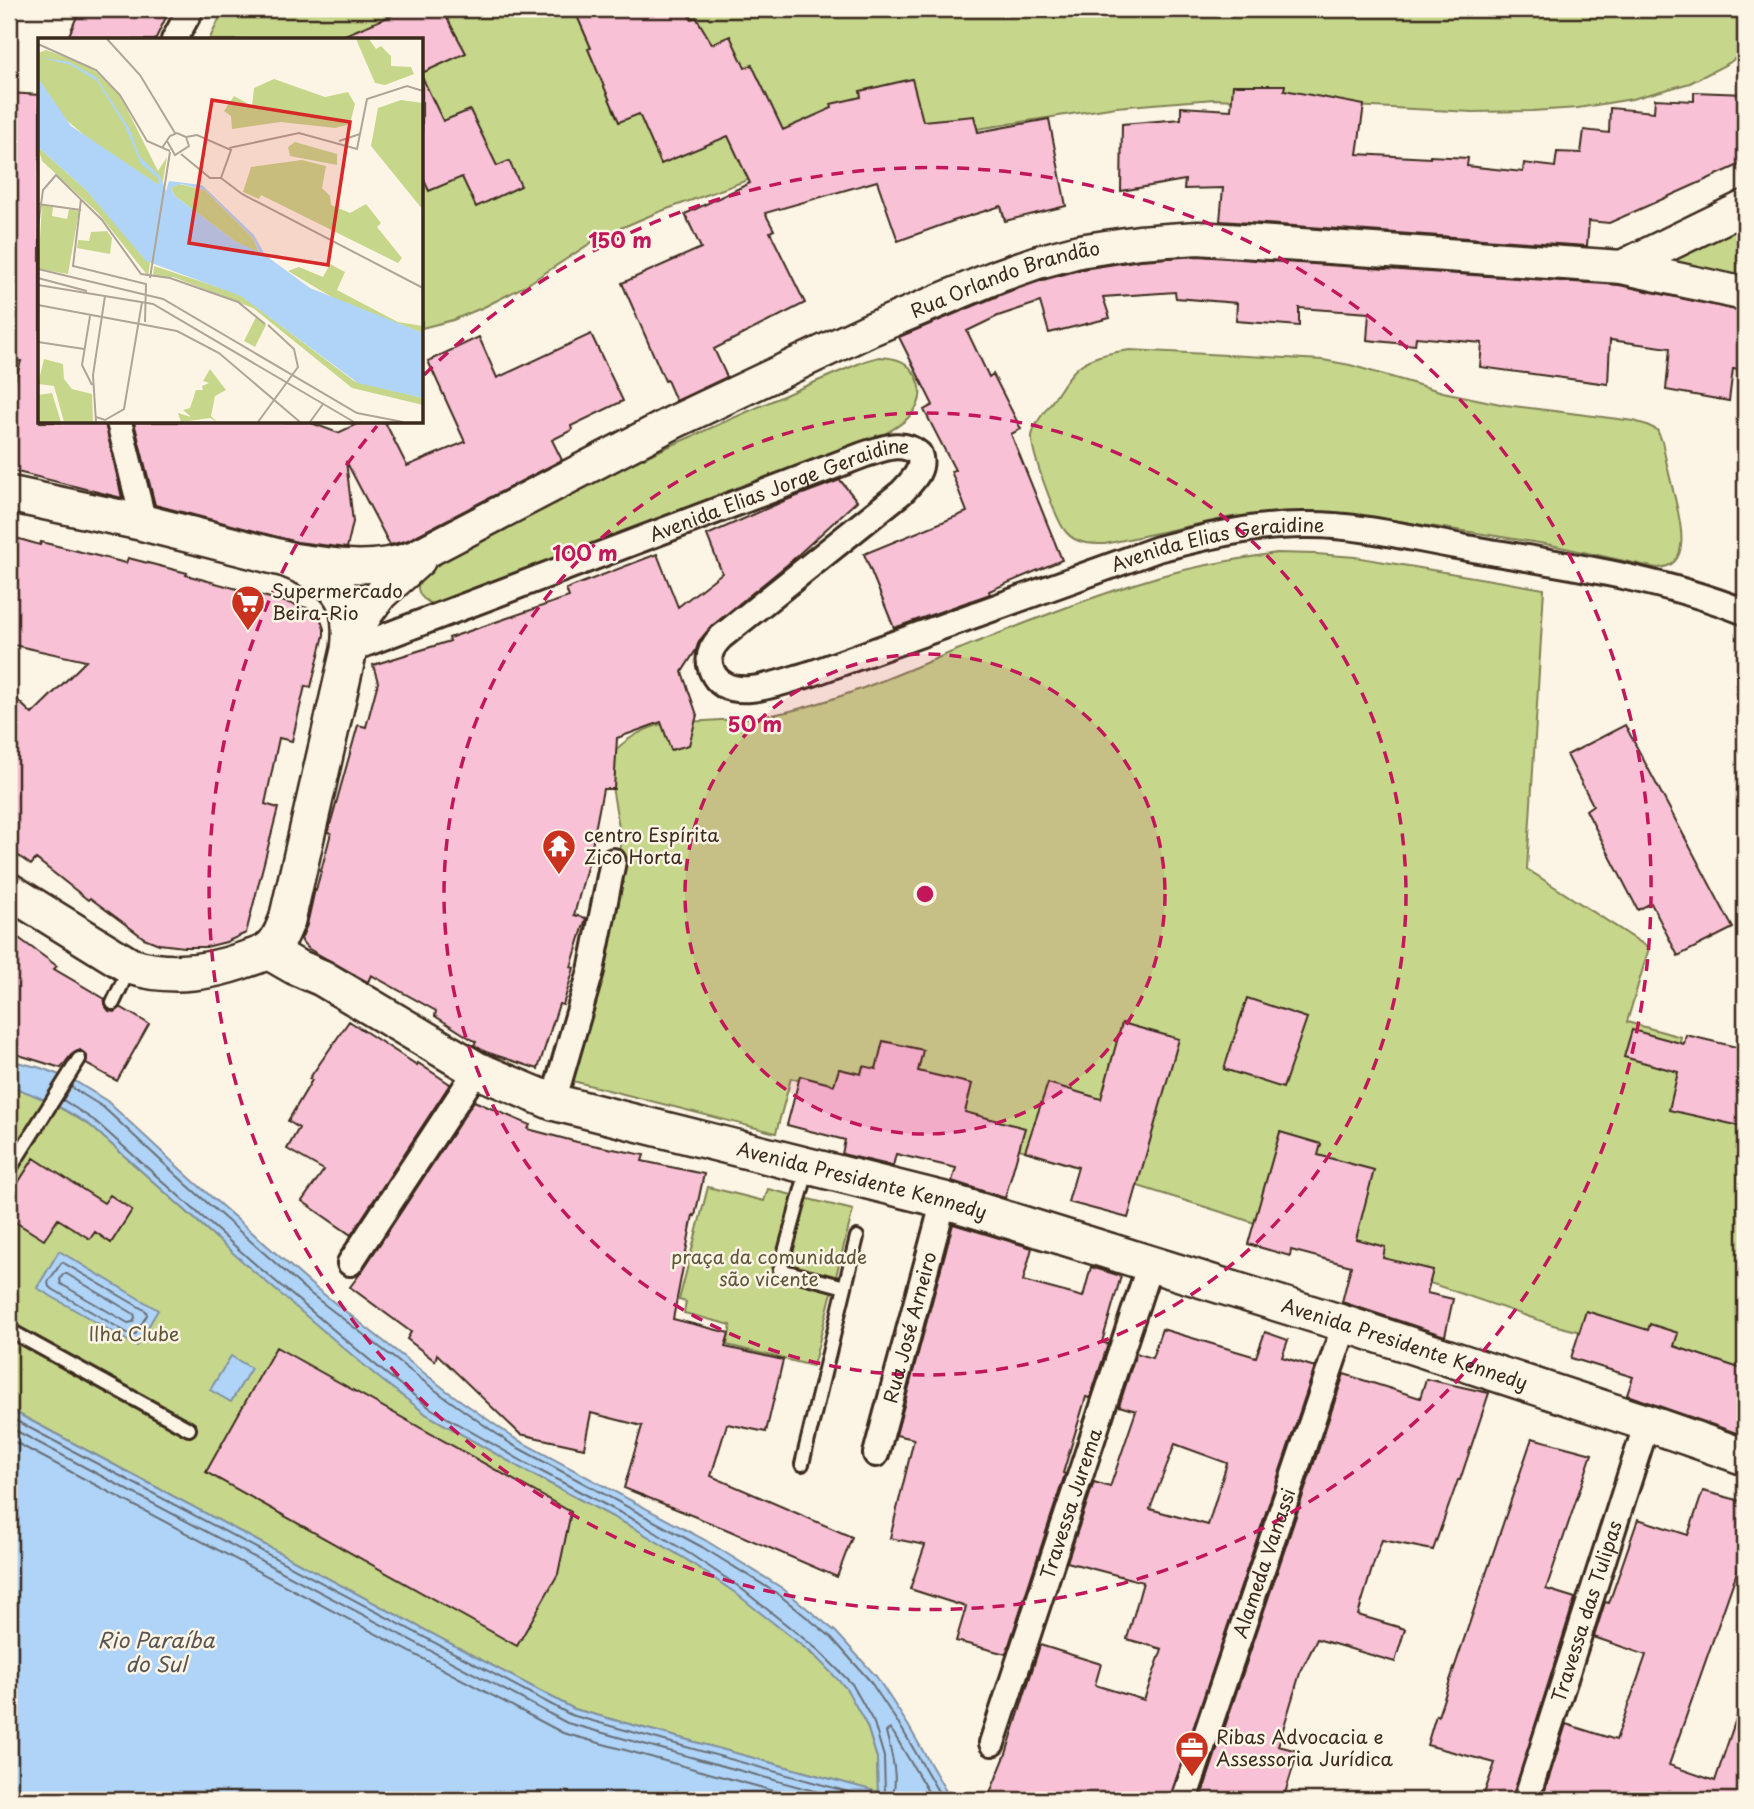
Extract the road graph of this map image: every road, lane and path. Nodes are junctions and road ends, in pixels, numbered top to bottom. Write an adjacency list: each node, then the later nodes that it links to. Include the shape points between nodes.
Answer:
1 (191, 9): 2 (street)
2 (175, 38)
3 (1745, 207): 4 (street, Rua Orlando Brandão)
4 (1622, 267): 5 (street, Rua Orlando Brandão); 9 (street, Rua Orlando Brandão, via 1198,239 1080,251 998,276 869,331 674,422)
5 (1745, 294)
6 (119, 424): 8 (street)
7 (9, 494): 8 (main road)
8 (144, 523): 10 (main road)
9 (442, 542): 10 (street, via 385,566); 12 (street, via 382,594)
10 (286, 559): 12 (main road, via 321,576 340,592 348,607)
11 (1745, 612): 13 (street, Avenida Elias Geraidine, via 1664,585 1505,554 1352,527 1269,526 1158,550 765,687 729,688)
12 (349, 645): 13 (street, Avenida Elias Jorge Geraidine, via 883,448 909,448 919,454 920,470 902,492 721,636 709,654); 16 (main road, via 287,920 279,940)
13 (711, 669)
14 (613, 861): 21 (street, via 591,971)
15 (9, 891): 17 (main road)
16 (268, 951): 17 (main road, via 219,968 182,973); 20 (main road, Avenida Presidente Kennedy)
17 (130, 966): 18 (lane)
18 (113, 1003)
19 (79, 1059): 23 (lane)
20 (477, 1070): 21 (main road, Avenida Presidente Kennedy); 26 (street)
21 (552, 1101): 22 (main road, Avenida Presidente Kennedy)
22 (808, 1166): 24 (main road, Avenida Presidente Kennedy); 28 (lane, via 780,1270)
23 (9, 1170)
24 (944, 1200): 27 (main road, Avenida Presidente Kennedy); 33 (street, Rua José Arneiro)
25 (857, 1237): 28 (lane)
26 (350, 1263)
27 (1150, 1264): 29 (main road, Avenida Presidente Kennedy); 36 (street, Travessa Jurema)
28 (845, 1287): 35 (lane)
29 (1345, 1324): 31 (main road, Avenida Presidente Kennedy); 37 (street, Alameda Vanassi)
30 (9, 1330): 32 (lane)
31 (1647, 1423): 34 (main road, Avenida Presidente Kennedy); 38 (street, Travessa das Tulipas)
32 (189, 1429)
33 (876, 1454)
34 (1745, 1457)
35 (802, 1464)
36 (992, 1743)
37 (1184, 1800)
38 (1526, 1800)

